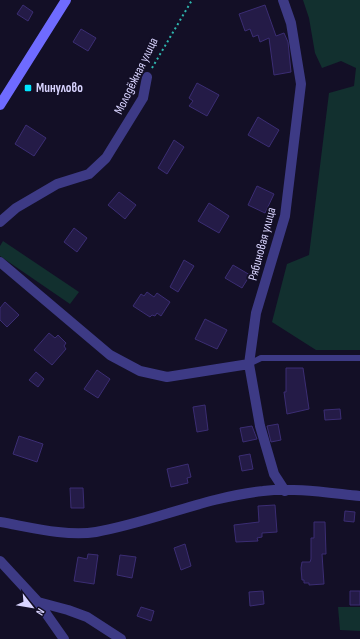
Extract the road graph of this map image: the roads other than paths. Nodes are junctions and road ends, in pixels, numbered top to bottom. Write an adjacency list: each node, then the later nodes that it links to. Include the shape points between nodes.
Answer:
1 (66, 0): 4 (main road)
2 (283, 0): 8 (street, Рябиновая улица, via 291,23 301,84 284,216 256,313)
3 (147, 77): 5 (street, Молодёжная улица, via 143,98 106,158 89,174 57,184 16,208)
4 (0, 105)
5 (0, 222)
6 (0, 262): 8 (street, via 110,354 140,371 167,377)
7 (360, 358): 8 (lane, via 261,358)
8 (248, 364): 9 (street, Рябиновая улица, via 260,426 274,474)
9 (284, 491): 10 (street, via 318,491); 11 (street, via 264,491 224,498 95,532 48,531)
10 (360, 496)
11 (0, 522)
12 (0, 562): 13 (street)
13 (38, 602): 14 (street); 15 (street, via 87,617)
14 (64, 639)
15 (121, 639)

